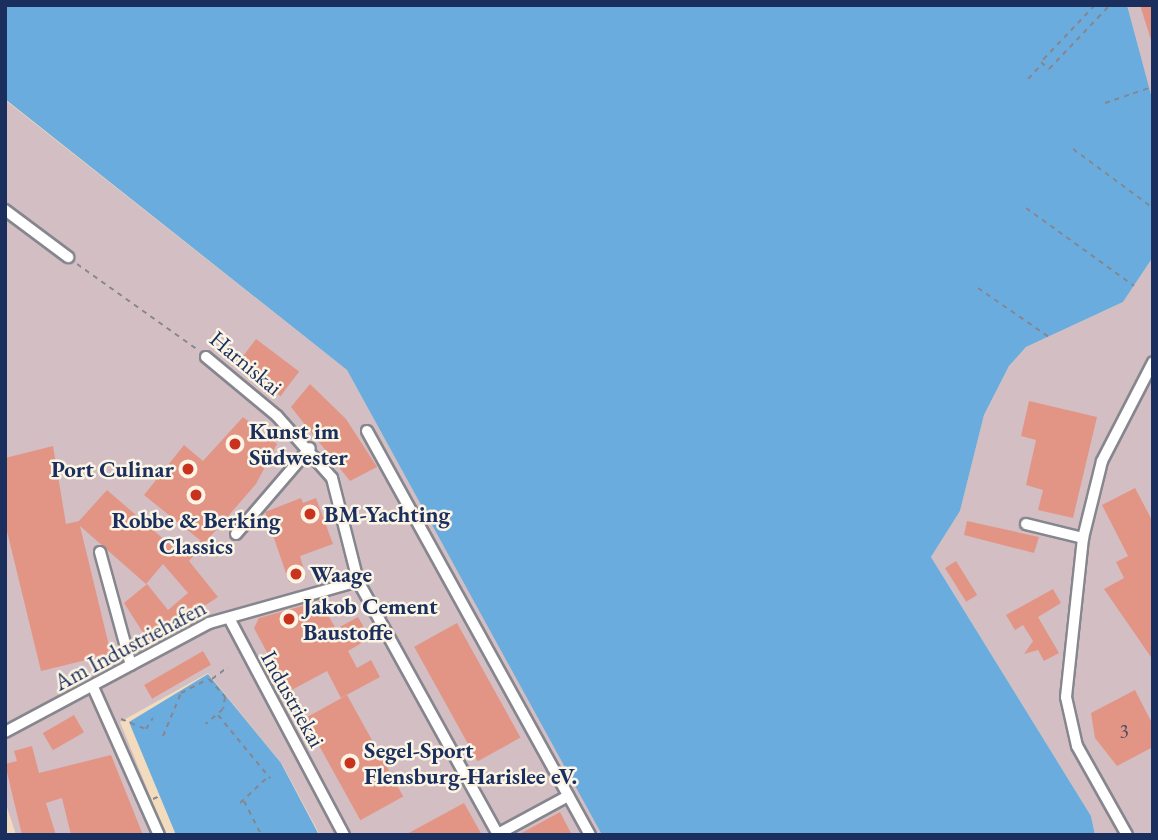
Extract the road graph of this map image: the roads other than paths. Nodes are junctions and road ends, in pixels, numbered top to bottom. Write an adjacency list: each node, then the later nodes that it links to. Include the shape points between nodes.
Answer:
1 (5, 210): 2 (lane)
2 (68, 257)
3 (206, 357): 6 (lane, Harniskai)
4 (1153, 362): 9 (lane, via 1102,461)
5 (367, 431): 16 (lane)
6 (310, 448): 8 (lane); 11 (lane, Harniskai, via 332,478 348,523)
7 (1026, 524): 9 (lane)
8 (236, 534)
9 (1083, 538): 21 (lane, via 1066,697 1077,746)
10 (100, 552): 13 (lane)
11 (358, 581): 12 (lane, Am Industriehafen); 17 (lane, Harniskai)
12 (229, 618): 13 (lane, Am Industriehafen); 19 (lane, Industriekai)
13 (131, 666): 14 (lane, Am Industriehafen)
14 (93, 688): 15 (lane, Am Industriehafen); 18 (lane)
15 (5, 732)
16 (568, 796): 17 (lane, Harniskai); 20 (lane)
17 (498, 834)
18 (159, 835)
19 (344, 835)
20 (590, 835)
21 (1127, 835)

